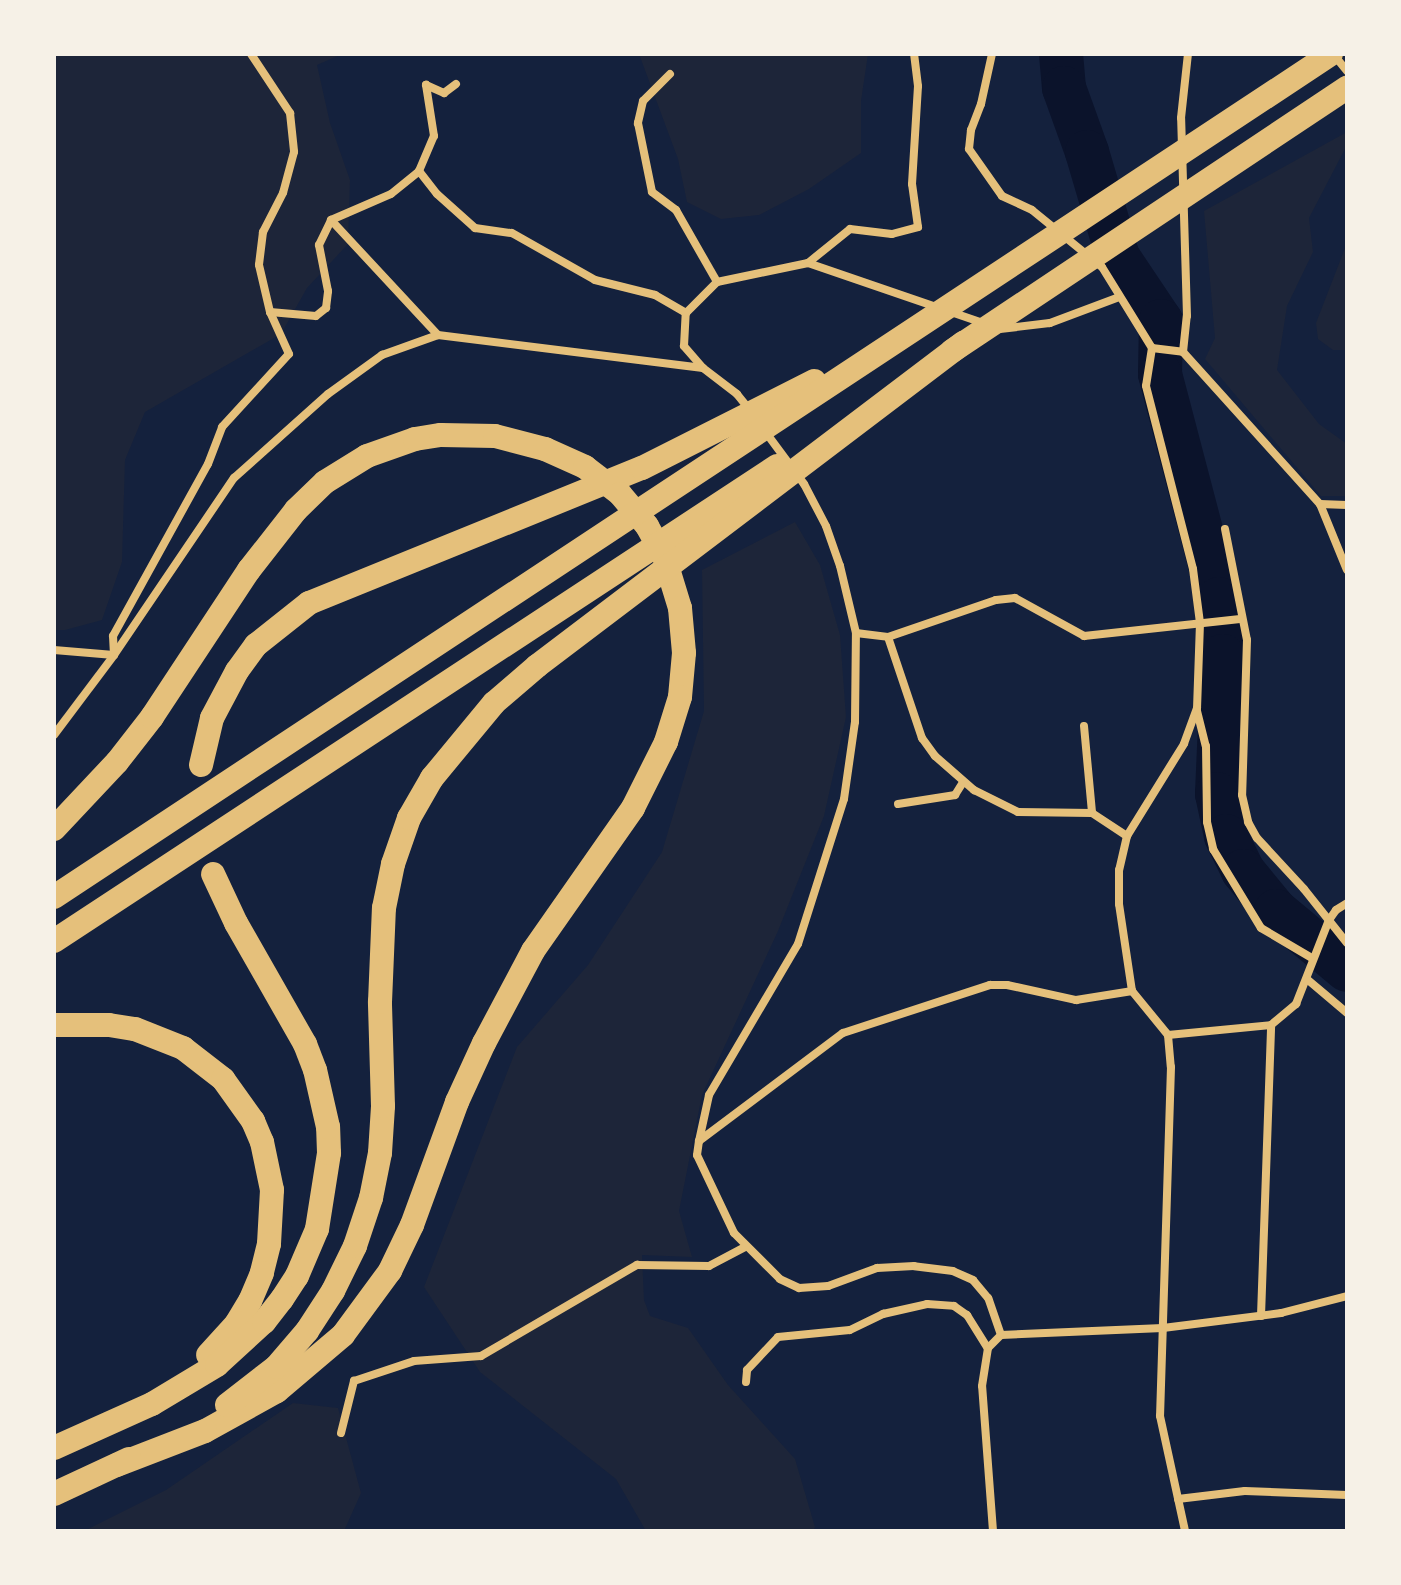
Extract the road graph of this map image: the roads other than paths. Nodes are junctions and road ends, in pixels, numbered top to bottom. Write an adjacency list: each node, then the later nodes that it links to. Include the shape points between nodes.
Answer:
1 (251, 54): 16 (street, via 290,113 294,152 283,193 263,232 259,265)
2 (914, 54): 13 (street, via 918,86 912,184 918,227 892,234 850,229)
3 (992, 54): 15 (street, via 969,149 1002,196 1032,210 1102,267)
4 (1188, 54): 21 (street, via 1181,118 1187,316)
5 (1332, 54): 6 (street); 10 (highway)
6 (1347, 71)
7 (670, 74): 14 (street, via 643,101 638,123 652,192 676,210)
8 (456, 84): 11 (street, via 444,93 426,85 434,136)
9 (1347, 88): 19 (highway)
10 (1214, 132): 36 (highway, via 1145,167 815,380 715,433 565,502 341,587 280,624 256,645 223,694); 43 (highway)
11 (419, 171): 12 (street, via 391,194); 17 (street, via 475,228 512,233 595,280 655,295)
12 (331, 220): 16 (street, via 319,245 326,308 316,316); 18 (street)
13 (808, 263): 14 (street); 15 (street, via 1001,329 1050,323)
14 (717, 282): 17 (street)
15 (1119, 297): 20 (street)
16 (270, 312): 32 (street, via 289,354 222,427 208,464 113,636)
17 (686, 313): 22 (street, via 684,346)
18 (438, 335): 22 (street); 32 (street, via 382,355 328,394 234,478)
19 (963, 343): 46 (highway); 66 (highway, via 494,703 432,778 409,818 384,908 380,1153 355,1246 333,1291 286,1355 240,1397)
20 (1152, 348): 21 (street); 28 (street, via 1146,386 1193,569)
21 (1183, 352): 23 (street)
22 (703, 368): 29 (street, via 737,394 804,484 840,566)
23 (1320, 504): 24 (street); 26 (street)
24 (1347, 505)
25 (1225, 529): 27 (street)
26 (1347, 570)
27 (1240, 619): 28 (street); 45 (street, via 1247,640 1242,795 1248,822)
28 (1200, 623): 30 (street, via 1084,636 1015,598); 33 (street)
29 (856, 633): 30 (street); 55 (street, via 855,722 844,799 827,860 798,944 709,1095)
30 (888, 637): 37 (street, via 922,738)
31 (54, 650): 32 (street)
32 (114, 655): 35 (street)
33 (1197, 708): 41 (street, via 1184,744); 48 (street, via 1206,746 1207,822 1213,849 1261,928)
34 (1084, 726): 39 (street)
35 (54, 735)
36 (201, 765)
37 (963, 782): 38 (street, via 955,795); 39 (street, via 1018,812)
38 (898, 804)
39 (1092, 813): 41 (street)
40 (54, 829): 66 (highway, via 152,717 249,570 296,510 325,482 367,456 441,435 495,436 545,449 585,467 620,494 665,559 680,608 684,653 680,697 666,742 633,808 533,951 484,1043 390,1271 343,1335 277,1391 205,1431)
41 (1127, 836): 50 (street, via 1119,904)
42 (213, 874): 63 (highway, via 315,1070 328,1127 323,1205 297,1276 264,1322 186,1387)
43 (54, 897)
44 (1347, 903): 45 (street)
45 (1329, 920): 47 (street); 48 (street)
46 (54, 941)
47 (1347, 943)
48 (1312, 958): 49 (street)
49 (1308, 980): 51 (street); 53 (street, via 1296,1004)
50 (1132, 991): 54 (street); 55 (street, via 1076,1000 990,985 843,1033)
51 (1347, 1013)
52 (54, 1025): 63 (highway, via 135,1029 204,1062 253,1121 272,1190 262,1273 237,1323 188,1373)
53 (1271, 1025): 54 (street); 58 (street)
54 (1168, 1035): 59 (street)
55 (699, 1141): 56 (street, via 697,1155)
56 (745, 1247): 60 (street, via 780,1279 799,1288 828,1286 877,1268 953,1271 973,1280 988,1298); 64 (street, via 709,1266 637,1265 481,1356 414,1361 354,1381)
57 (1347, 1296): 58 (street)
58 (1261, 1316): 59 (street)
59 (1163, 1328): 60 (street); 69 (street, via 1160,1416)
60 (1001, 1335): 61 (street)
61 (988, 1348): 62 (street, via 967,1315 954,1306 927,1304 883,1314 850,1330 778,1337 747,1370); 70 (street, via 982,1413)
62 (746, 1382)
63 (100, 1427): 65 (highway)
64 (341, 1433)
65 (54, 1448)
66 (117, 1465): 67 (highway)
67 (54, 1494)
68 (1347, 1495): 69 (street, via 1245,1491)
69 (1178, 1499): 71 (street)
70 (993, 1531)
71 (1185, 1531)

